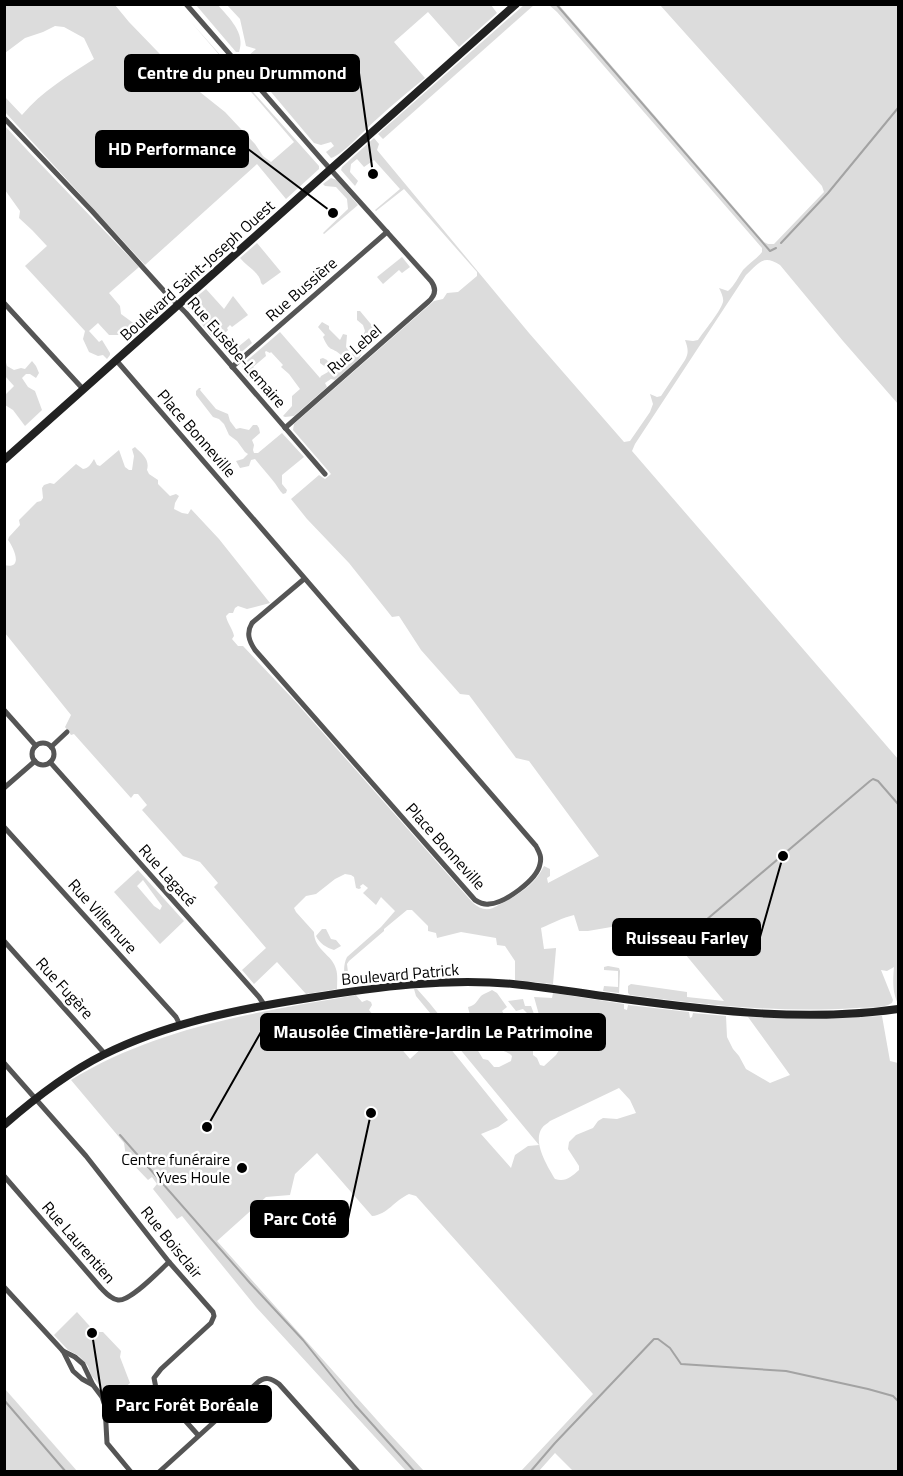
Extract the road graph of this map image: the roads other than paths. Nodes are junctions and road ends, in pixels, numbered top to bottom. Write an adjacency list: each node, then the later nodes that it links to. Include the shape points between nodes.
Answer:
1 (186, 4): 4 (street)
2 (516, 4): 4 (street, Boulevard Saint-Joseph Ouest)
3 (4, 118): 7 (street, Rue Eusèbe-Lemaire)
4 (331, 169): 5 (street); 7 (street, Boulevard Saint-Joseph Ouest)
5 (387, 232): 9 (street, Rue Bussière); 11 (street, Rue Lebel, via 431,281 434,295)
6 (4, 303): 10 (street)
7 (178, 305): 8 (street, Boulevard Saint-Joseph Ouest); 9 (street, Rue Eusèbe-Lemaire)
8 (119, 357): 10 (street, Boulevard Saint-Joseph Ouest); 14 (street, Place Bonneville)
9 (232, 367): 11 (street, Rue Eusèbe-Lemaire)
10 (83, 389): 12 (street, Boulevard Saint-Joseph Ouest)
11 (285, 428): 13 (street, Rue Eusèbe-Lemaire)
12 (4, 460)
13 (325, 474)
14 (304, 579): 14 (street, Place Bonneville, via 250,626 248,638 255,650 476,900 492,904 523,887 540,865 536,846)
15 (4, 710): 17 (street)
16 (67, 732): 18 (street)
17 (36, 746): 18 (street); 19 (street, via 32,754)
18 (51, 747): 20 (street)
19 (35, 761): 20 (street, via 44,765); 21 (street)
20 (50, 762): 24 (street, Rue Lagacé)
21 (4, 788)
22 (4, 827): 26 (street, Rue Villemure)
23 (4, 941): 27 (street, Rue Fugère)
24 (265, 1006): 25 (street, Boulevard Patrick, via 382,986 471,982 742,1012 832,1014); 26 (street, Boulevard Patrick)
25 (898, 1009)
26 (180, 1025): 27 (street, Boulevard Patrick)
27 (105, 1054): 29 (street, Boulevard Patrick)
28 (4, 1063): 29 (street, Rue Boisclair)
29 (36, 1098): 30 (street, Boulevard Patrick); 32 (street, Rue Boisclair, via 87,1156)
30 (4, 1125)
31 (4, 1176): 32 (street, Rue Laurentien, via 111,1297 127,1298)
32 (169, 1262): 36 (street, Rue Boisclair, via 214,1316 154,1378 156,1388)
33 (4, 1287): 34 (street)
34 (63, 1351): 35 (street, via 73,1371); 35 (street, via 83,1364)
35 (93, 1385): 37 (street, via 104,1402 107,1443)
36 (198, 1435): 38 (street); 39 (street, via 260,1380 268,1378 279,1384)
37 (131, 1472)
38 (159, 1472)
39 (358, 1472)

